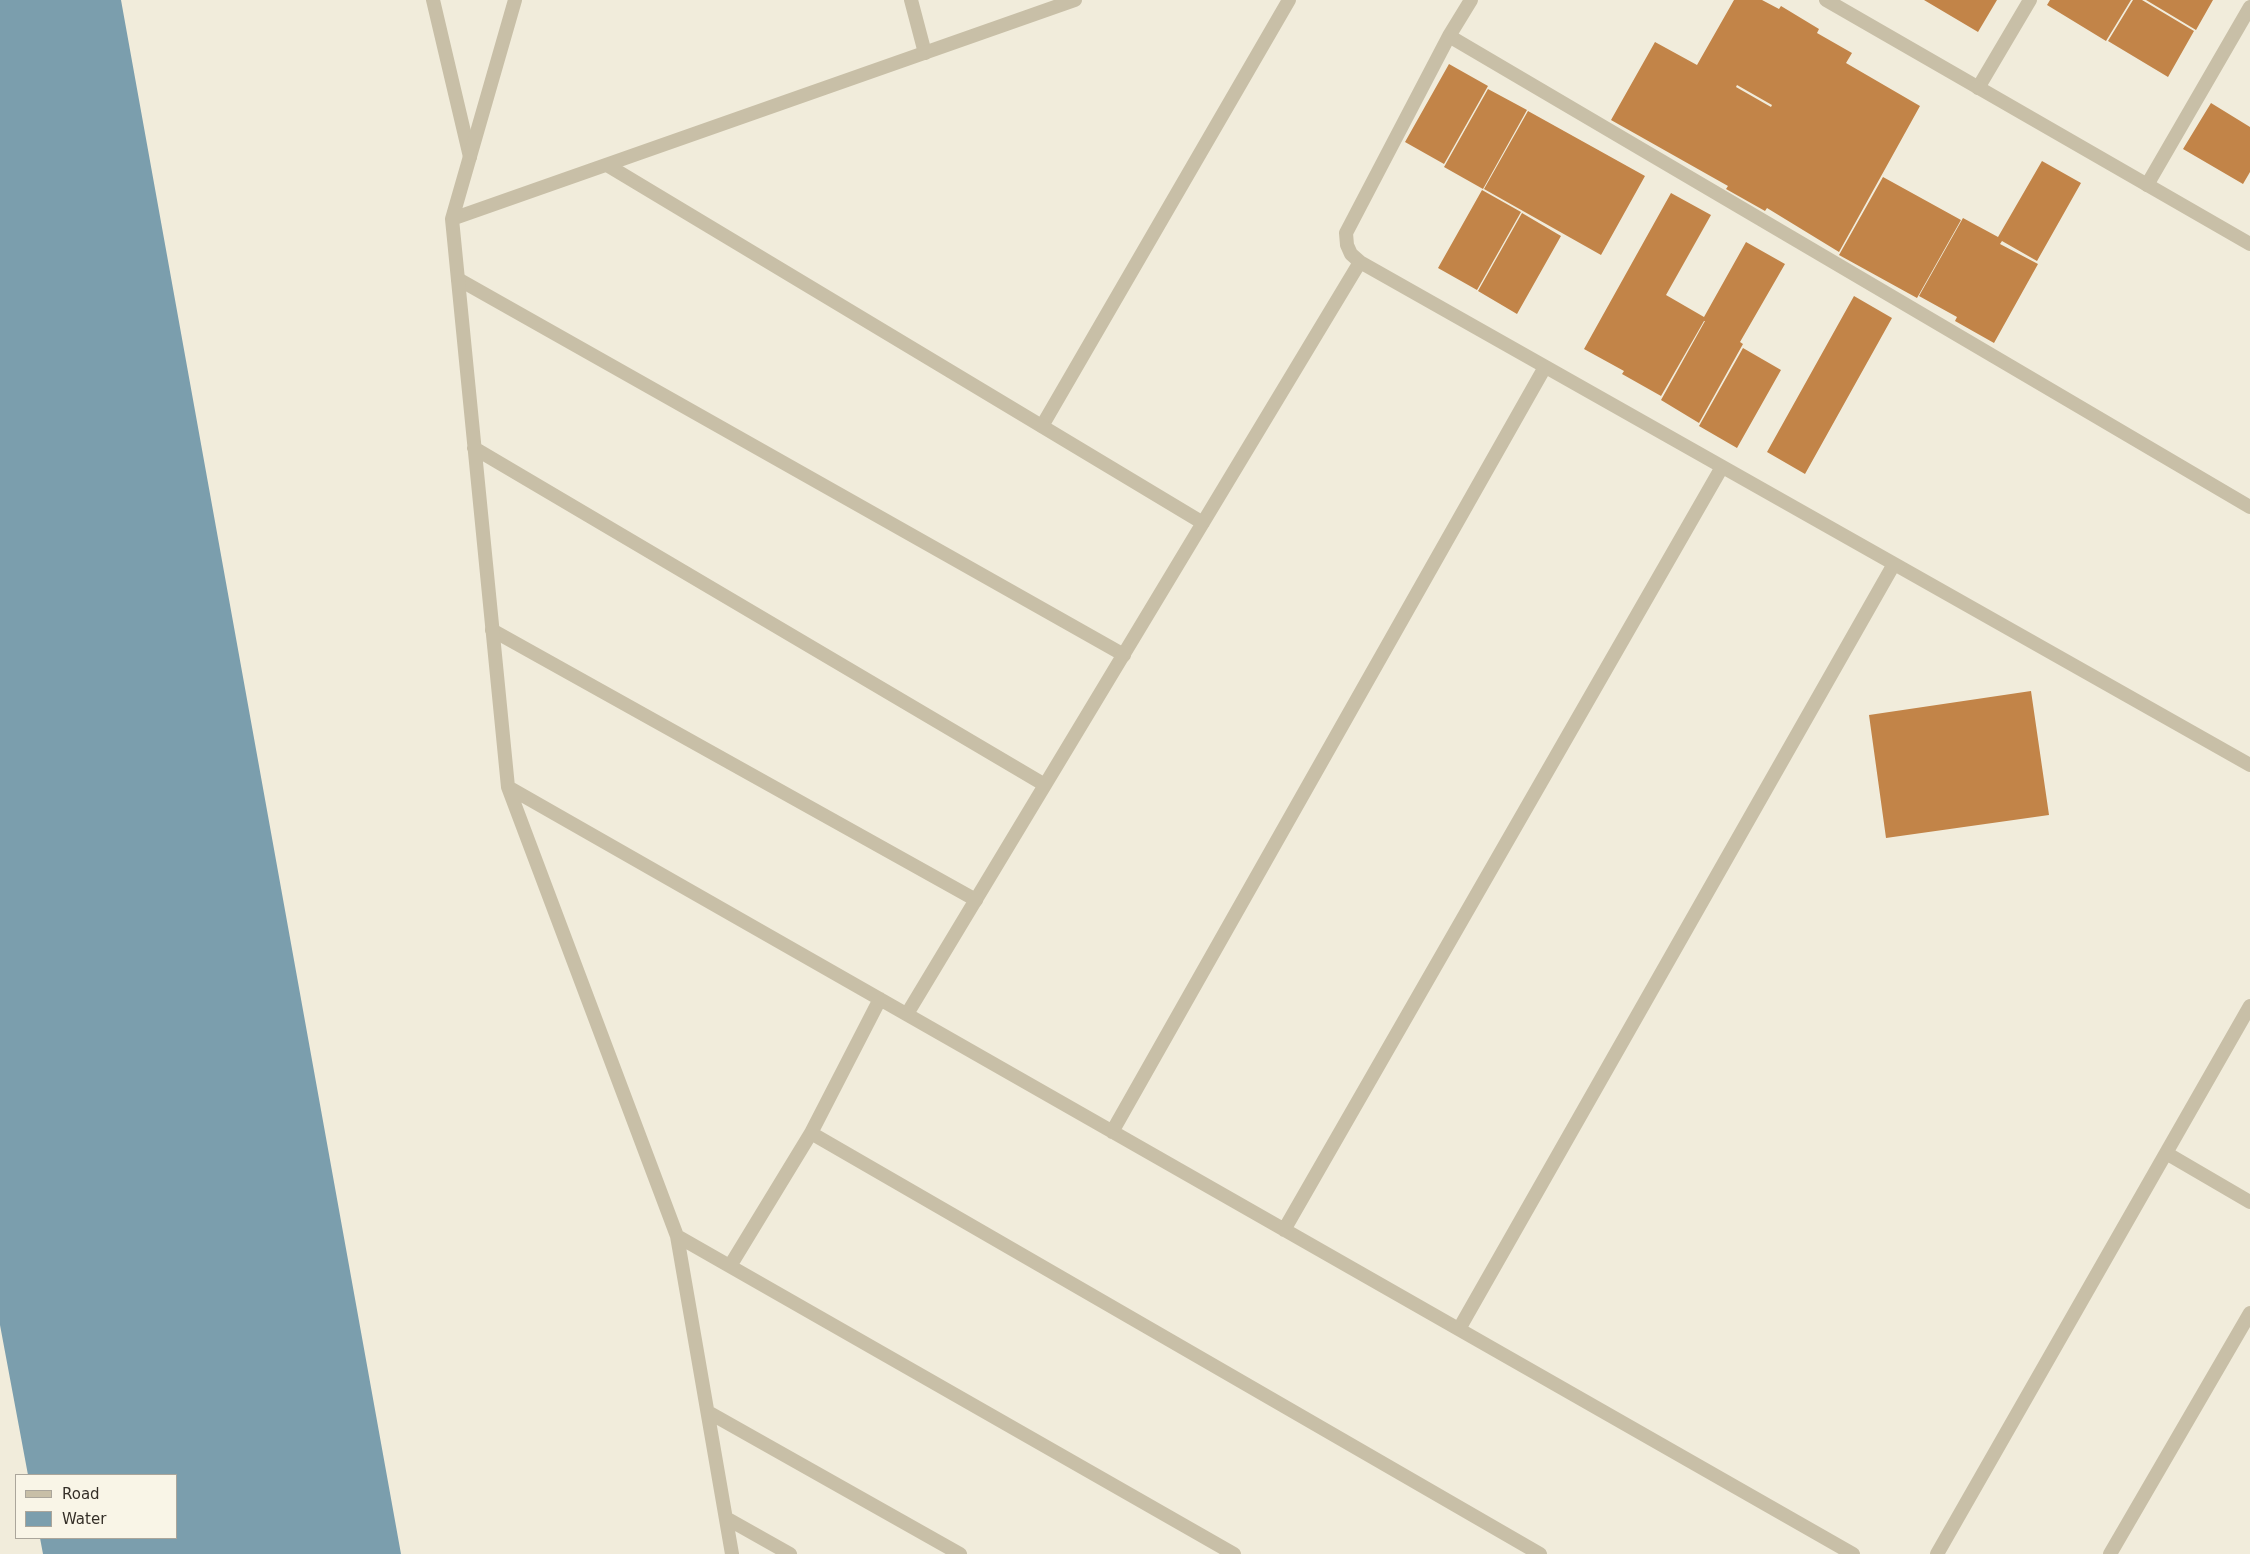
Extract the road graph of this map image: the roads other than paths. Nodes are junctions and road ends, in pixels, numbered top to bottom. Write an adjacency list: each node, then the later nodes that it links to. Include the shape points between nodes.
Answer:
1 (433, 0): 13 (street)
2 (515, 0): 13 (street)
3 (911, 0): 11 (street)
4 (1289, 0): 21 (street)
5 (1470, 0): 10 (street)
6 (1826, 0): 12 (street)
7 (2030, 0): 12 (street)
8 (1067, 1): 11 (street)
9 (2250, 7): 15 (street)
10 (1449, 36): 18 (street, via 1346,233 1351,254); 24 (street)
11 (925, 53): 14 (street)
12 (1978, 88): 15 (street)
13 (470, 157): 16 (street)
14 (607, 165): 16 (street); 21 (street)
15 (2147, 185): 17 (street)
16 (452, 219): 19 (street)
17 (2250, 244)
18 (1360, 262): 20 (street); 25 (street)
19 (458, 278): 22 (street); 28 (street)
20 (1545, 367): 23 (street); 36 (street)
21 (1042, 426): 25 (street)
22 (474, 448): 27 (street); 30 (street)
23 (1722, 467): 26 (street); 40 (street)
24 (2250, 507)
25 (1203, 523): 28 (street)
26 (1894, 564): 29 (street); 44 (street)
27 (492, 630): 31 (street); 32 (street)
28 (1124, 655): 30 (street)
29 (2250, 765)
30 (1045, 785): 32 (street)
31 (508, 787): 33 (street); 41 (street)
32 (976, 900): 35 (street)
33 (880, 999): 35 (street); 37 (street)
34 (2250, 1006): 38 (street)
35 (907, 1014): 36 (street)
36 (1112, 1132): 40 (street)
37 (811, 1133): 42 (street); 51 (street)
38 (2166, 1153): 39 (street); 53 (street)
39 (2250, 1202)
40 (1284, 1230): 44 (street)
41 (677, 1236): 42 (street); 45 (street)
42 (730, 1266): 50 (street)
43 (2250, 1313): 54 (street)
44 (1459, 1330): 52 (street)
45 (708, 1412): 46 (street); 49 (street)
46 (726, 1518): 47 (street); 48 (street)
47 (732, 1554)
48 (790, 1554)
49 (960, 1554)
50 (1234, 1554)
51 (1540, 1554)
52 (1852, 1554)
53 (1937, 1554)
54 (2110, 1554)

